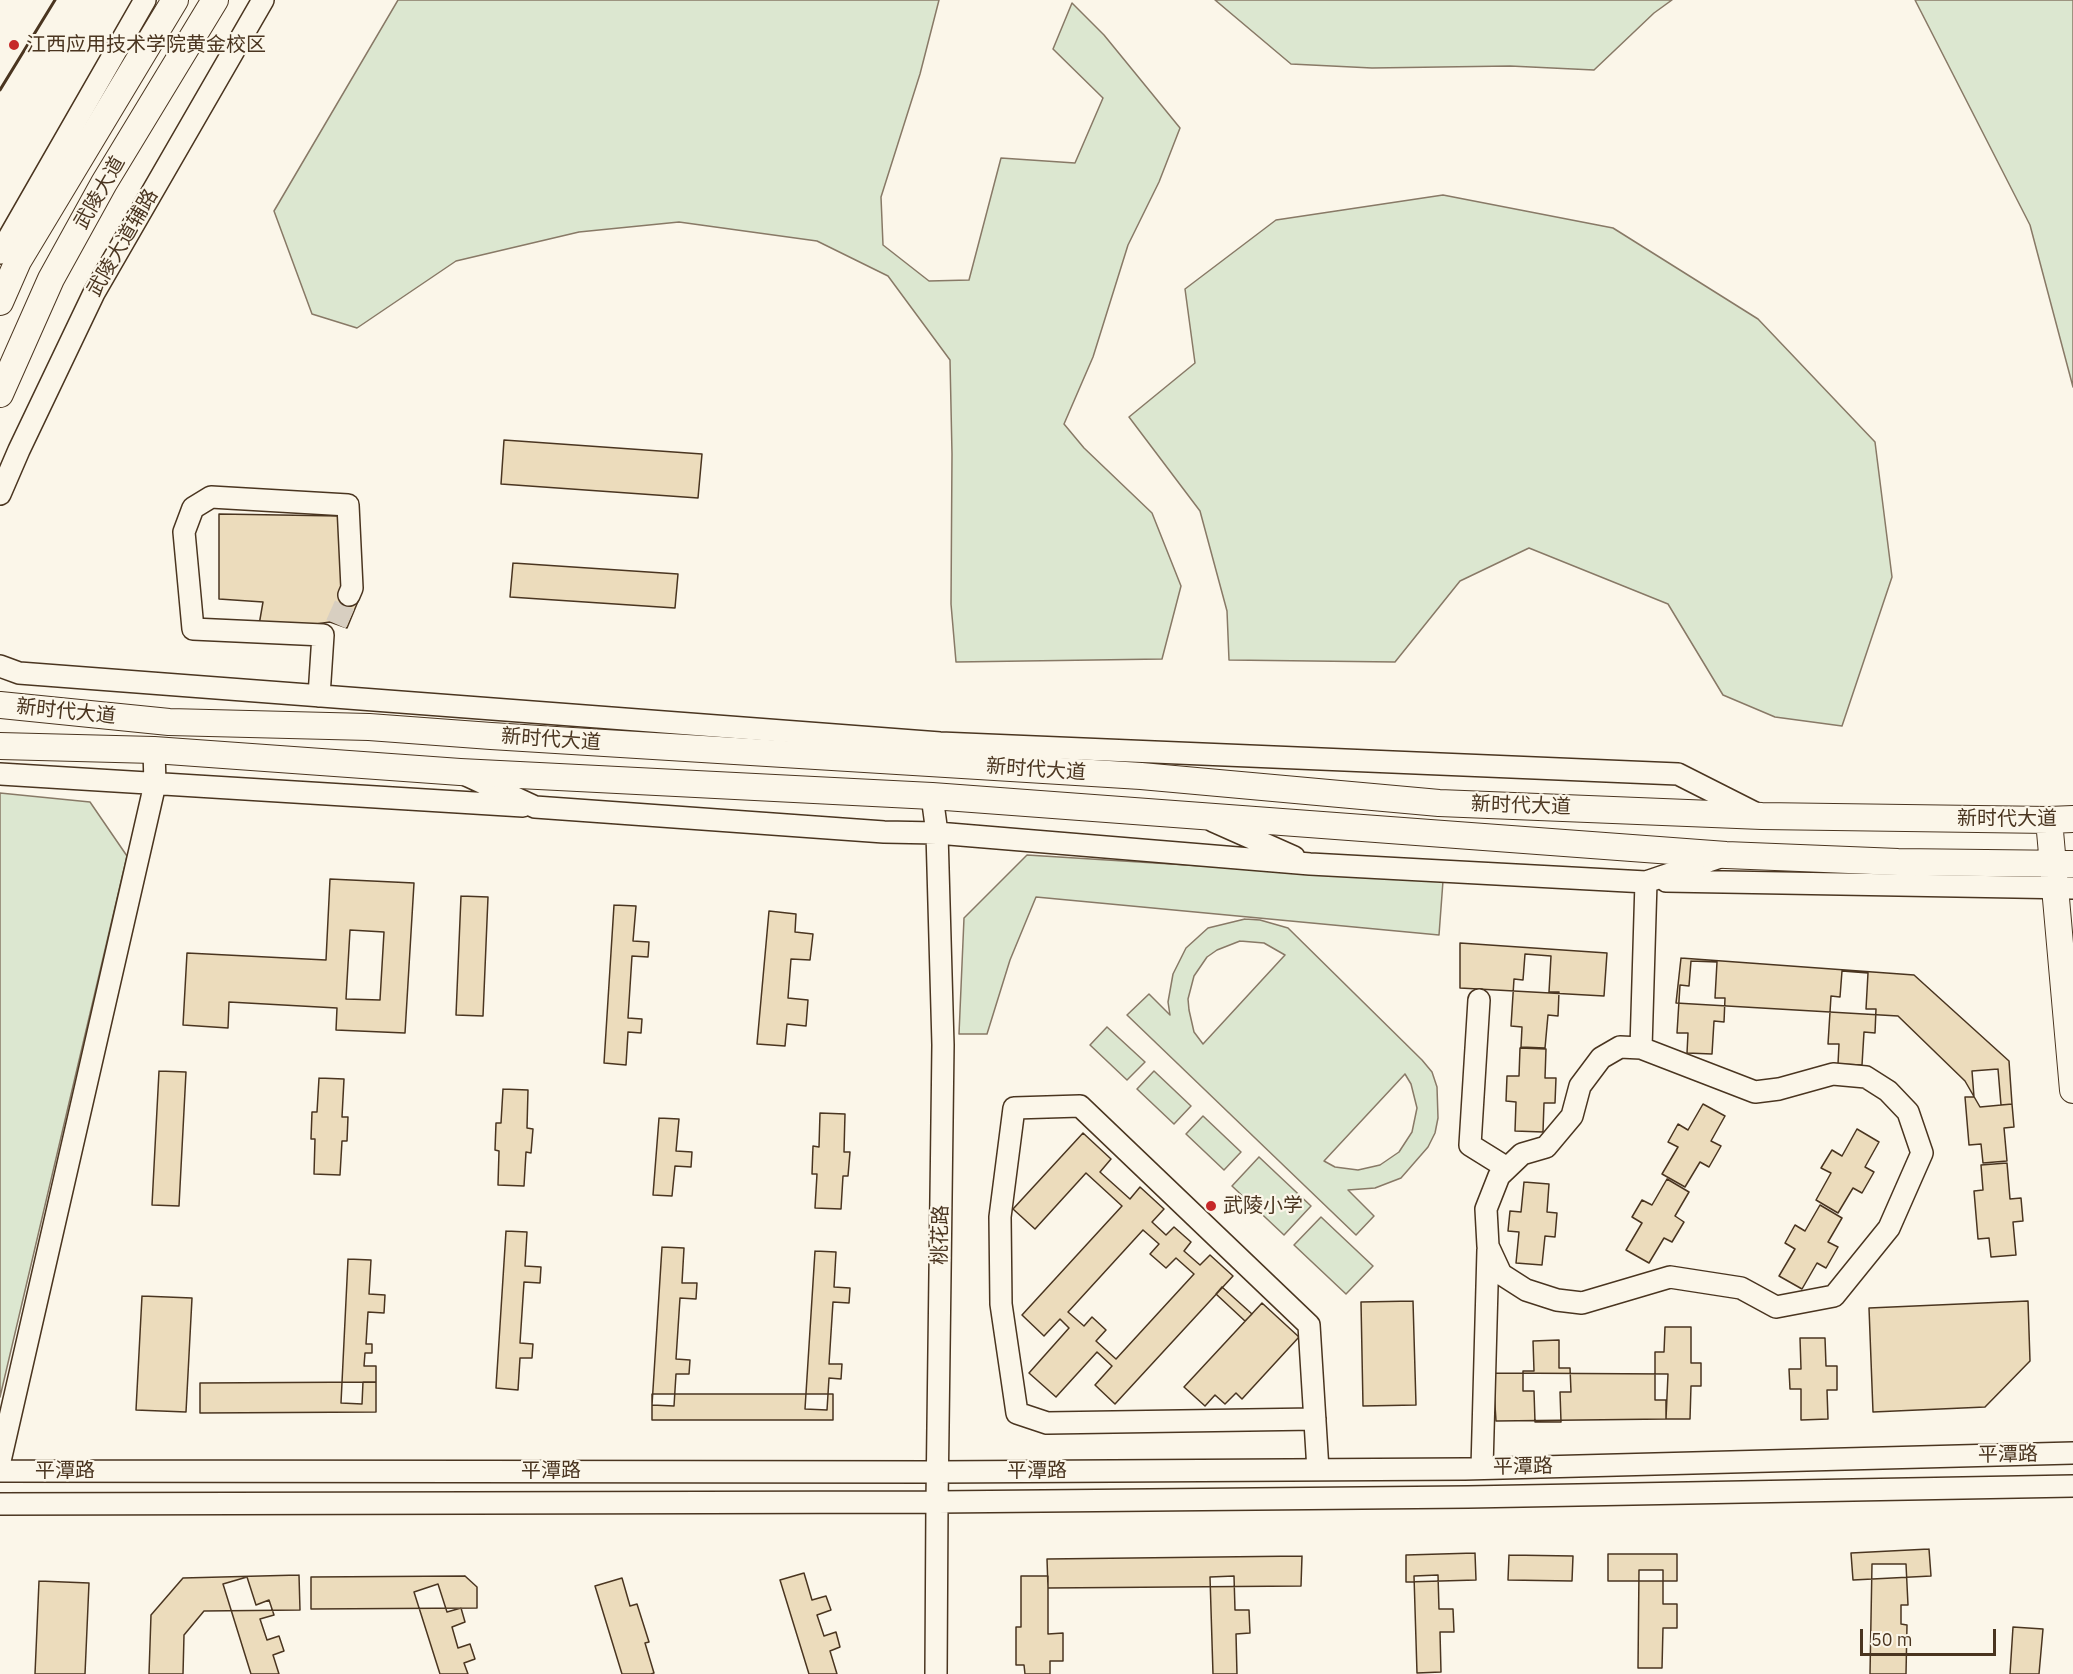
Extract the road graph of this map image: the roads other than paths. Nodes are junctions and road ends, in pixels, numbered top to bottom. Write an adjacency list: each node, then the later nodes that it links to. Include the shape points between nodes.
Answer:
1 (145, 0): 5 (street)
2 (175, 0): 6 (main road, 武陵大道, via 18,261)
3 (215, 0): 7 (main road, 武陵大道, via 51,279)
4 (263, 0): 8 (street, 武陵大道辅路, via 94,293)
5 (0, 253)
6 (0, 302)
7 (0, 394)
8 (0, 494)
9 (349, 595): 11 (street, via 352,588 348,505 211,497 192,508 184,532 193,629 329,629)
10 (0, 666): 11 (street, via 19,673)
11 (320, 696): 13 (street)
12 (0, 705): 14 (main road, 新时代大道, via 169,722)
13 (438, 705): 14 (street); 22 (street, via 940,743 1678,774)
14 (369, 727): 22 (main road, 新时代大道, via 1141,776 1439,803)
15 (0, 746): 16 (main road, 新时代大道)
16 (154, 750): 17 (main road, 新时代大道); 19 (street)
17 (460, 772): 20 (main road, 新时代大道); 21 (street)
18 (0, 774): 19 (street)
19 (155, 784): 21 (street); 38 (street)
20 (932, 796): 23 (main road, 新时代大道); 26 (street, 桃花路)
21 (535, 807): 26 (street)
22 (1762, 816): 24 (main road, 新时代大道)
23 (1204, 817): 27 (main road, 新时代大道); 28 (street)
24 (2065, 820): 25 (main road); 29 (main road)
25 (2073, 830)
26 (937, 833): 28 (street); 42 (street, 桃花路, via 943,1045)
27 (1726, 855): 29 (main road, 新时代大道, via 1898,862); 30 (street)
28 (1310, 864): 30 (street)
29 (2063, 876): 30 (street); 33 (main road)
30 (1648, 881): 32 (street)
31 (1479, 1000): 34 (street, via 1470,1145)
32 (1641, 1048): 34 (street, via 1620,1047 1601,1058 1580,1086 1572,1116 1546,1147 1522,1154); 35 (street, via 1755,1092 1833,1074 1866,1077 1888,1091 1908,1112 1922,1153 1889,1228 1834,1296 1776,1307 1741,1288 1670,1277 1582,1303 1557,1300 1526,1290 1501,1274)
33 (2073, 1090)
34 (1507, 1168): 35 (street, via 1499,1176 1486,1209)
35 (1488, 1246): 39 (street)
36 (1315, 1419): 36 (street, via 1309,1325 1080,1106 1014,1108 1000,1217 1001,1304 1017,1413 1047,1423); 41 (street)
37 (2073, 1453): 39 (street, 平潭路)
38 (0, 1461)
39 (1482, 1468): 41 (street, 平潭路)
40 (0, 1470): 42 (street, 平潭路)
41 (1318, 1470): 42 (street, 平潭路)
42 (937, 1472): 44 (street, 桃花路)
43 (2073, 1486): 44 (street, 平潭路)
44 (936, 1502): 45 (street, 平潭路); 46 (street, 桃花路)
45 (0, 1504)
46 (936, 1674)

